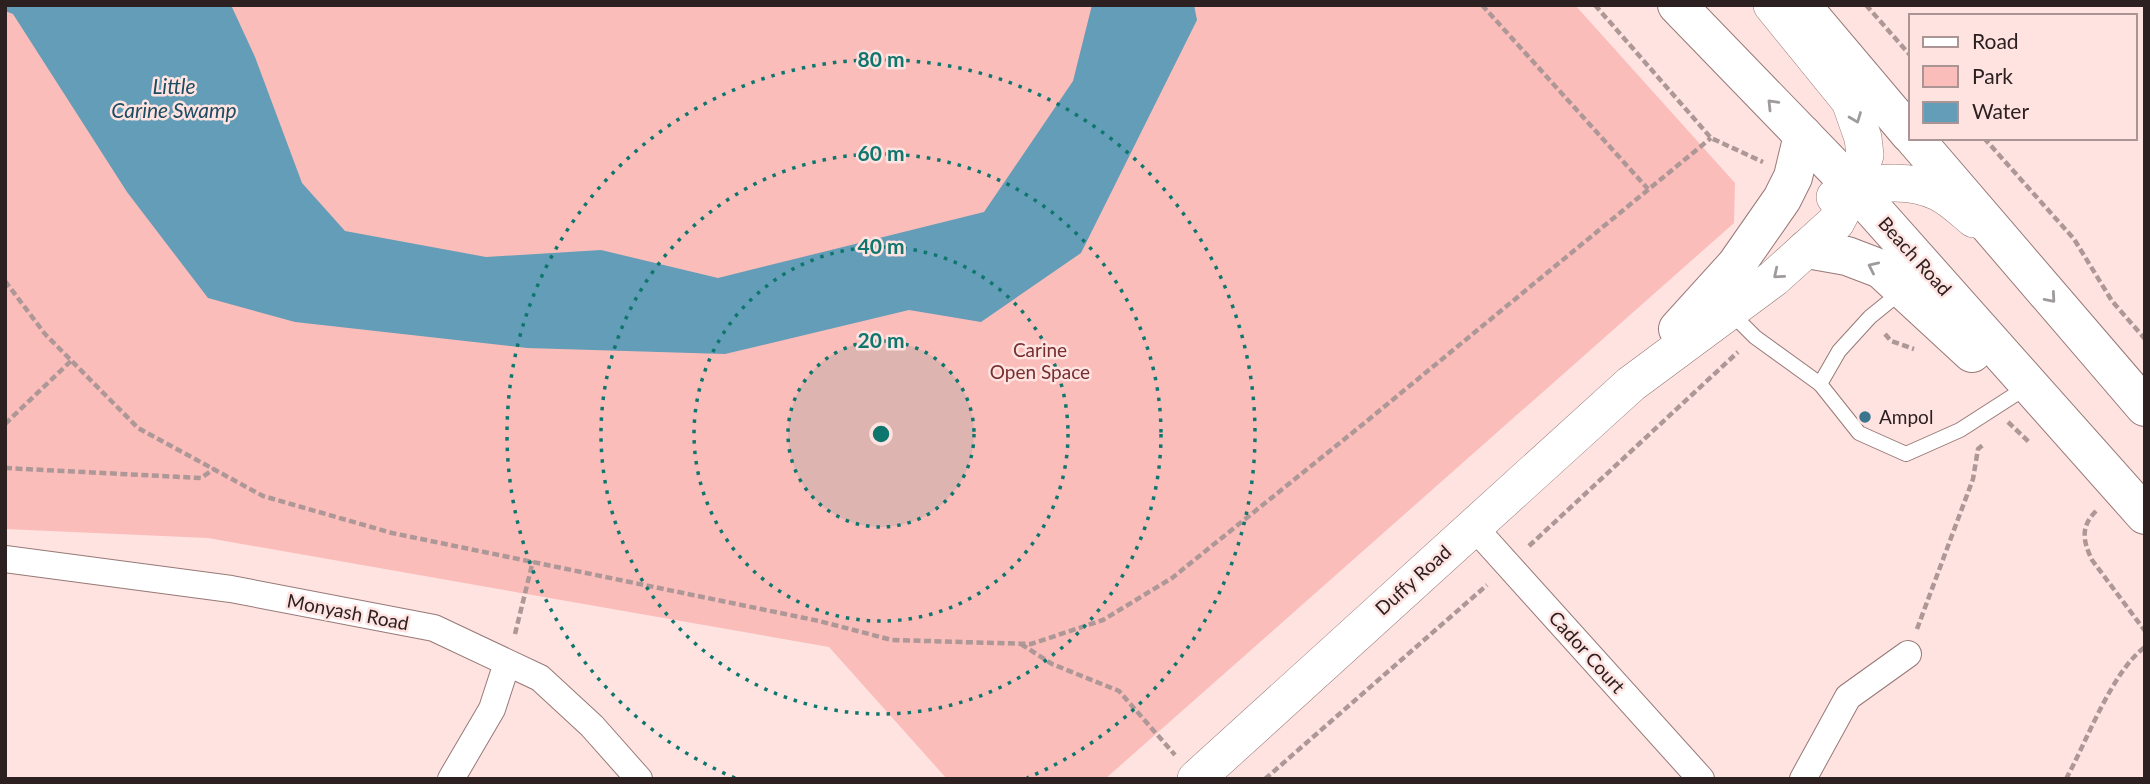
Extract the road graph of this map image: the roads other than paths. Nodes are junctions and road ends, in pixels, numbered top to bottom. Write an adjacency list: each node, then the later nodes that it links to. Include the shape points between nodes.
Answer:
1 (1677, 5): 5 (main road, Beach Road, one-way to 1)
2 (1772, 5): 7 (main road, Duffy Road, one-way to 7, via 1850,101 1866,155)
3 (1801, 5): 4 (main road)
4 (1909, 133)
5 (1803, 135): 7 (main road, Beach Road); 12 (main road, via 1793,177 1782,199 1736,265)
6 (1916, 140): 8 (main road)
7 (1854, 188): 8 (main road, Duffy Road, via 1901,183 1939,192); 9 (main road, Duffy Road, via 1836,222); 12 (main road, Duffy Road, via 1820,204); 17 (main road, Beach Road)
8 (2006, 246): 15 (main road, one-way to 15)
9 (1807, 248): 10 (main road, one-way to 9, via 1881,269); 11 (main road, Duffy Road, one-way to 11)
10 (1903, 290): 14 (lane, via 1839,351); 16 (main road)
11 (1729, 311): 13 (main road, Duffy Road); 14 (lane, via 1755,337)
12 (1678, 329): 13 (main road, Duffy Road)
13 (1632, 384): 18 (main road, Duffy Road)
14 (1820, 384): 16 (lane, via 1859,433 1906,454)
15 (2145, 407)
16 (2012, 408): 17 (main road)
17 (2122, 505)
18 (1473, 526): 24 (main road, Duffy Road); 25 (street, Cador Court)
19 (5, 559): 21 (street, Monyash Road, via 231,589 434,628)
20 (1908, 654): 26 (street, via 1848,697)
21 (508, 663): 22 (street, via 492,709); 23 (street, Monyash Road, via 540,678 592,726)
22 (451, 779)
23 (639, 779)
24 (1196, 779)
25 (1701, 779)
26 (1803, 779)

